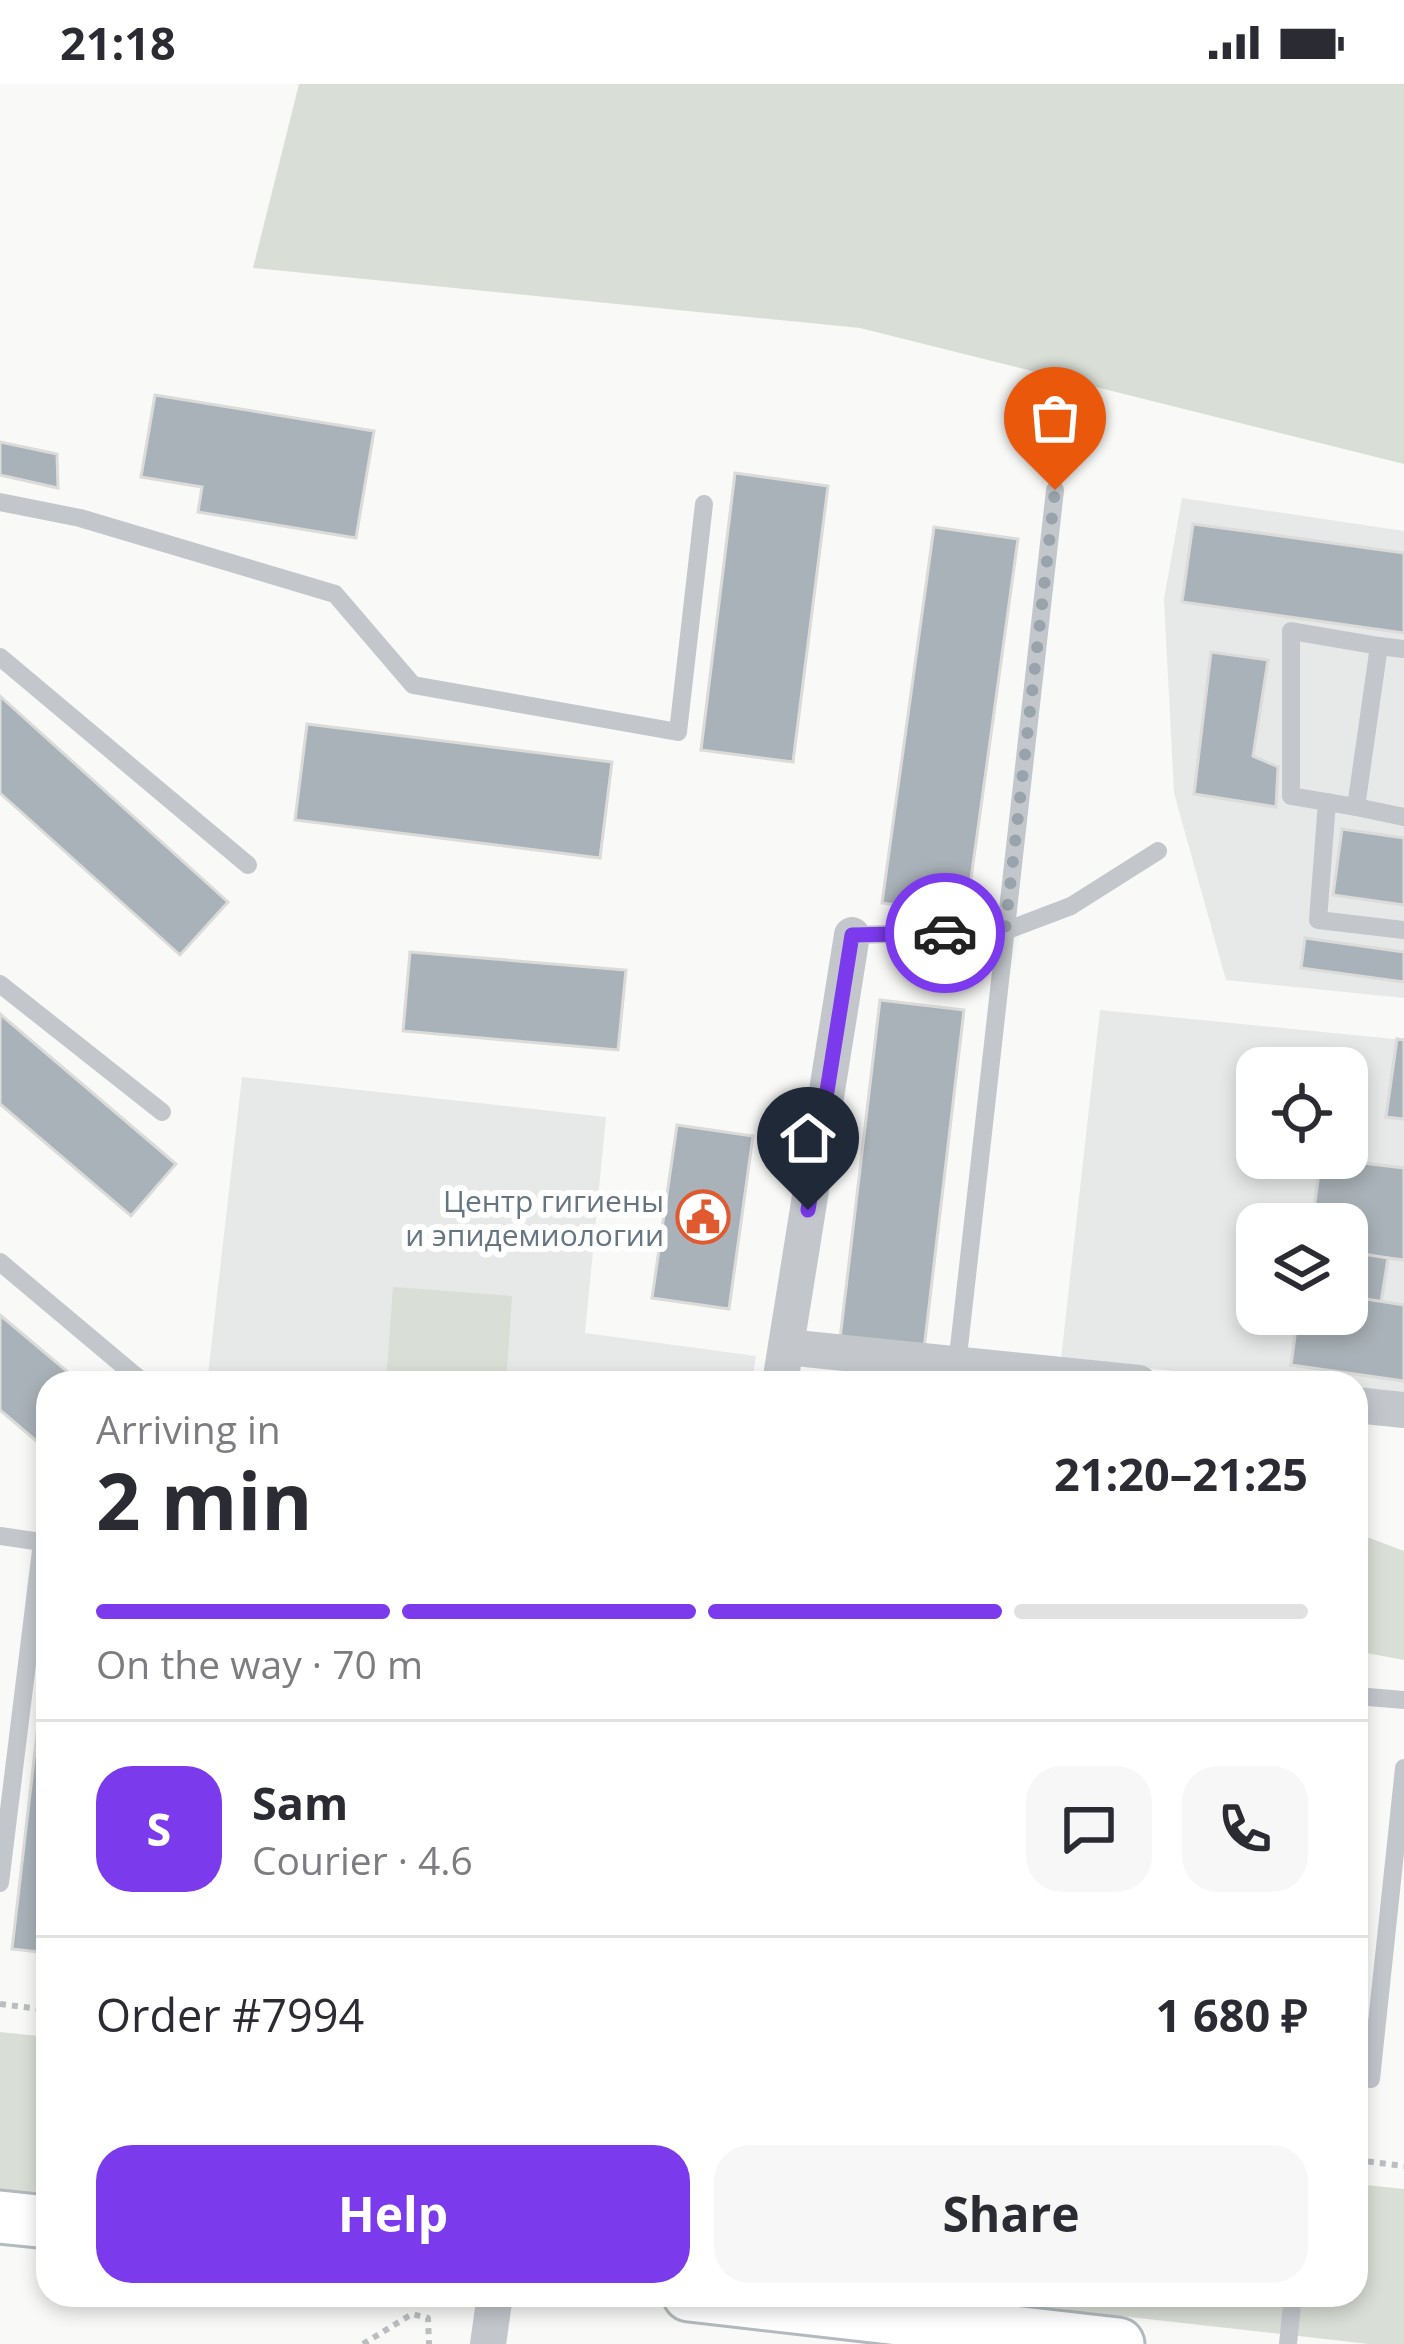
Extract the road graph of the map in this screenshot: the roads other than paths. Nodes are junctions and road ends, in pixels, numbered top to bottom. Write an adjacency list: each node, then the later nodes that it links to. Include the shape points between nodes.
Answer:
1 (1055, 490): 13 (lane)
2 (0, 502): 3 (lane, via 335,594 413,685 678,732)
3 (704, 504)
4 (1379, 646): 5 (lane); 7 (lane, via 1291,631 1291,796); 8 (lane)
5 (1404, 649)
6 (0, 657): 11 (lane)
7 (1327, 802): 8 (lane); 12 (lane, via 1318,920)
8 (1356, 807): 9 (lane)
9 (1404, 817)
10 (1158, 851): 13 (lane, via 1071,906)
11 (248, 865)
12 (1404, 930)
13 (1005, 931): 14 (lane); 19 (lane)
14 (852, 935): 18 (street)
15 (0, 984): 16 (lane)
16 (162, 1112)
17 (0, 1262): 20 (lane)
18 (783, 1365): 19 (street)
19 (957, 1365): 21 (street)
20 (130, 1371)
21 (1017, 1371)
22 (1368, 1406): 23 (street)
23 (1404, 1410)
24 (0, 1536): 25 (lane)
25 (36, 1541)
26 (36, 1610): 30 (lane)
27 (1368, 1697): 28 (lane)
28 (1404, 1700)
29 (1404, 1768): 31 (lane)
30 (0, 1883)
31 (1368, 2079)
32 (0, 2217): 33 (main road)
33 (36, 2221)
34 (493, 2307): 37 (street)
35 (887, 2307): 38 (main road)
36 (1292, 2307): 39 (lane)
37 (488, 2344)
38 (1118, 2344)
39 (1288, 2344)

